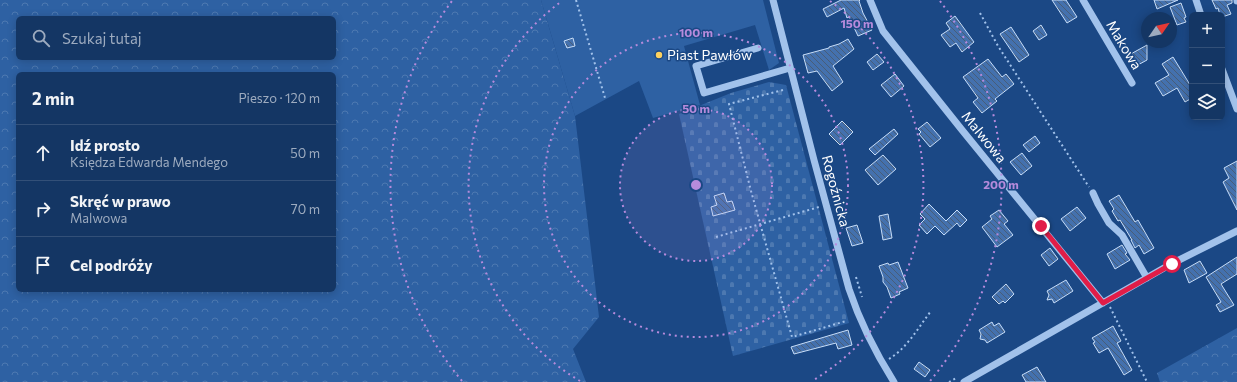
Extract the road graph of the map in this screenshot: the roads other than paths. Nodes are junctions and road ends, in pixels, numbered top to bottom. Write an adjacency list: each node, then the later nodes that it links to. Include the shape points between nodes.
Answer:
1 (773, 0): 7 (street, Rogoźnicka)
2 (870, 0): 14 (street, Malwowa, via 883,30 962,130)
3 (1083, 0): 9 (street, Makowa)
4 (1196, 0): 5 (street)
5 (1200, 12)
6 (758, 48): 7 (street, via 696,66 704,93)
7 (790, 68): 15 (street, Rogoźnicka, via 849,289 862,323)
8 (1225, 77): 10 (street)
9 (1132, 83)
10 (1237, 109)
11 (1093, 193): 13 (street, via 1109,223 1122,235)
12 (1237, 231): 13 (street)
13 (1147, 278): 14 (street)
14 (1105, 302): 16 (street)
15 (894, 382)
16 (964, 382)

